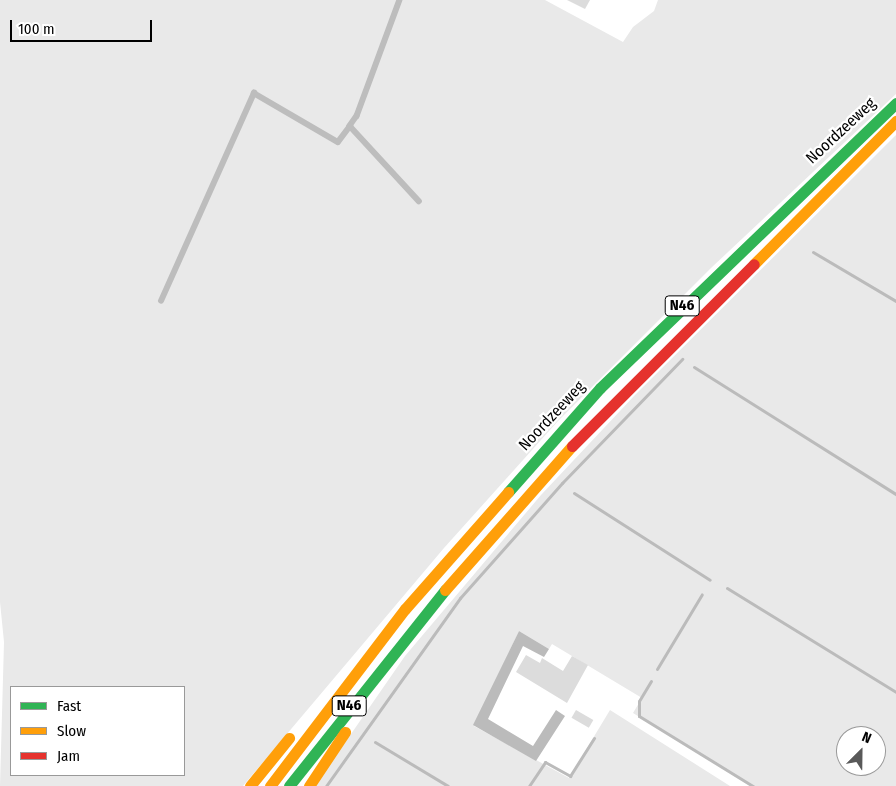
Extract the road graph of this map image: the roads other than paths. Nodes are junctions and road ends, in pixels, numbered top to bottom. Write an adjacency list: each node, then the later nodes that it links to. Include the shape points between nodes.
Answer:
1 (400, 0): 4 (lane, via 357,116)
2 (896, 103): 8 (highway, Noordzeeweg / N46, via 600,388 471,532)
3 (896, 122): 7 (highway, Noordzeeweg / N46, via 570,447)
4 (350, 126): 5 (lane); 6 (lane, via 338,142 254,93)
5 (419, 201)
6 (161, 301)
7 (412, 627): 11 (highway, Noordzeeweg / N46); 12 (highway, N46)
8 (382, 638): 9 (highway, N46, via 322,701); 10 (highway, Noordzeeweg)
9 (250, 786)
10 (270, 786)
11 (289, 786)
12 (309, 786)

